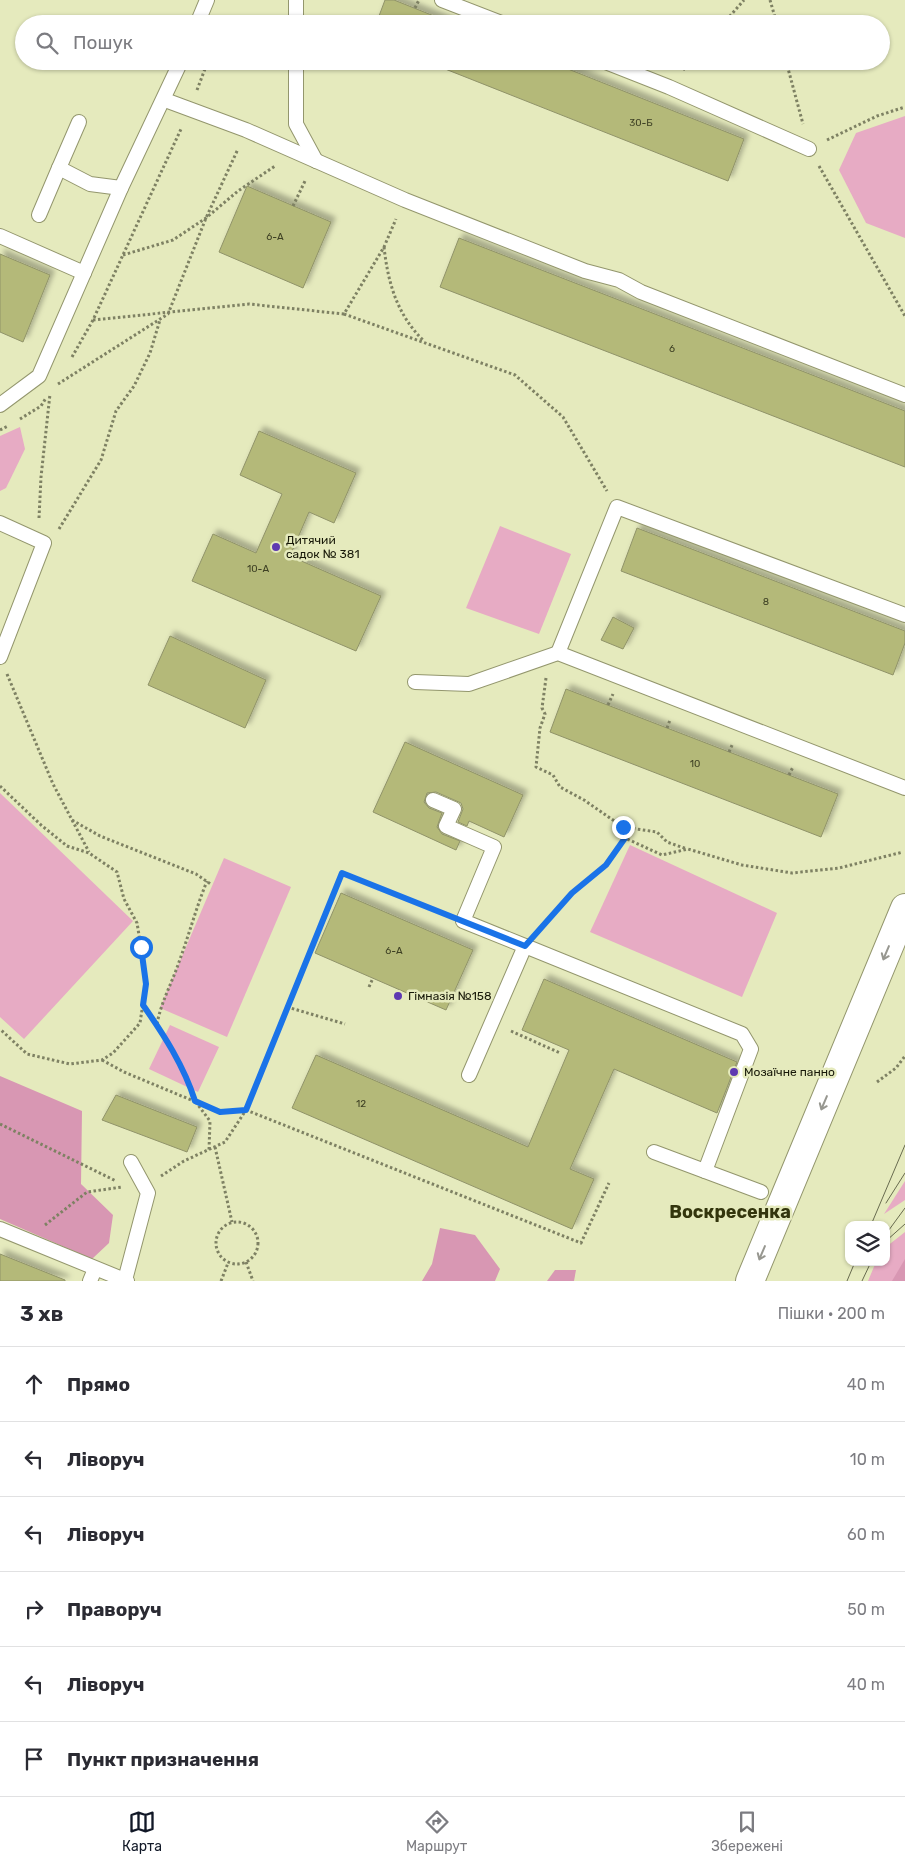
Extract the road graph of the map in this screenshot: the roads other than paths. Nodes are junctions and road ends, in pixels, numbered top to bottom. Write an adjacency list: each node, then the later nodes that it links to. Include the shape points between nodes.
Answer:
1 (207, 0): 4 (lane)
2 (296, 0): 5 (lane)
3 (442, 0): 6 (lane)
4 (201, 15)
5 (296, 15)
6 (481, 15)
7 (177, 70): 10 (lane)
8 (296, 70): 13 (lane, via 296,124)
9 (627, 70): 12 (lane)
10 (165, 100): 13 (lane, via 246,130); 15 (lane)
11 (79, 122): 14 (lane)
12 (809, 148)
13 (316, 161): 19 (lane, via 405,200 585,271 619,280 640,292)
14 (59, 168): 15 (lane, via 90,184); 16 (lane)
15 (121, 188): 18 (lane)
16 (39, 215)
17 (0, 236): 18 (lane)
18 (84, 273): 20 (lane, via 39,376)
19 (905, 395)
20 (0, 406)
21 (0, 523): 24 (lane, via 41,542)
22 (905, 615): 23 (lane, via 617,507)
23 (554, 655): 25 (lane, via 470,684); 26 (lane)
24 (0, 657)
25 (415, 682)
26 (905, 788)
27 (433, 800): 29 (lane, via 454,809 446,826 494,847 462,921)
28 (905, 908): 38 (street, one-way to 38)
29 (525, 946): 30 (lane); 33 (lane, via 742,1034 752,1049)
30 (469, 1075)
31 (654, 1152): 33 (lane)
32 (130, 1162): 37 (lane, via 148,1193)
33 (705, 1171): 34 (lane)
34 (761, 1192)
35 (0, 1228): 36 (lane)
36 (93, 1275): 37 (lane)
37 (126, 1281)
38 (750, 1281)

